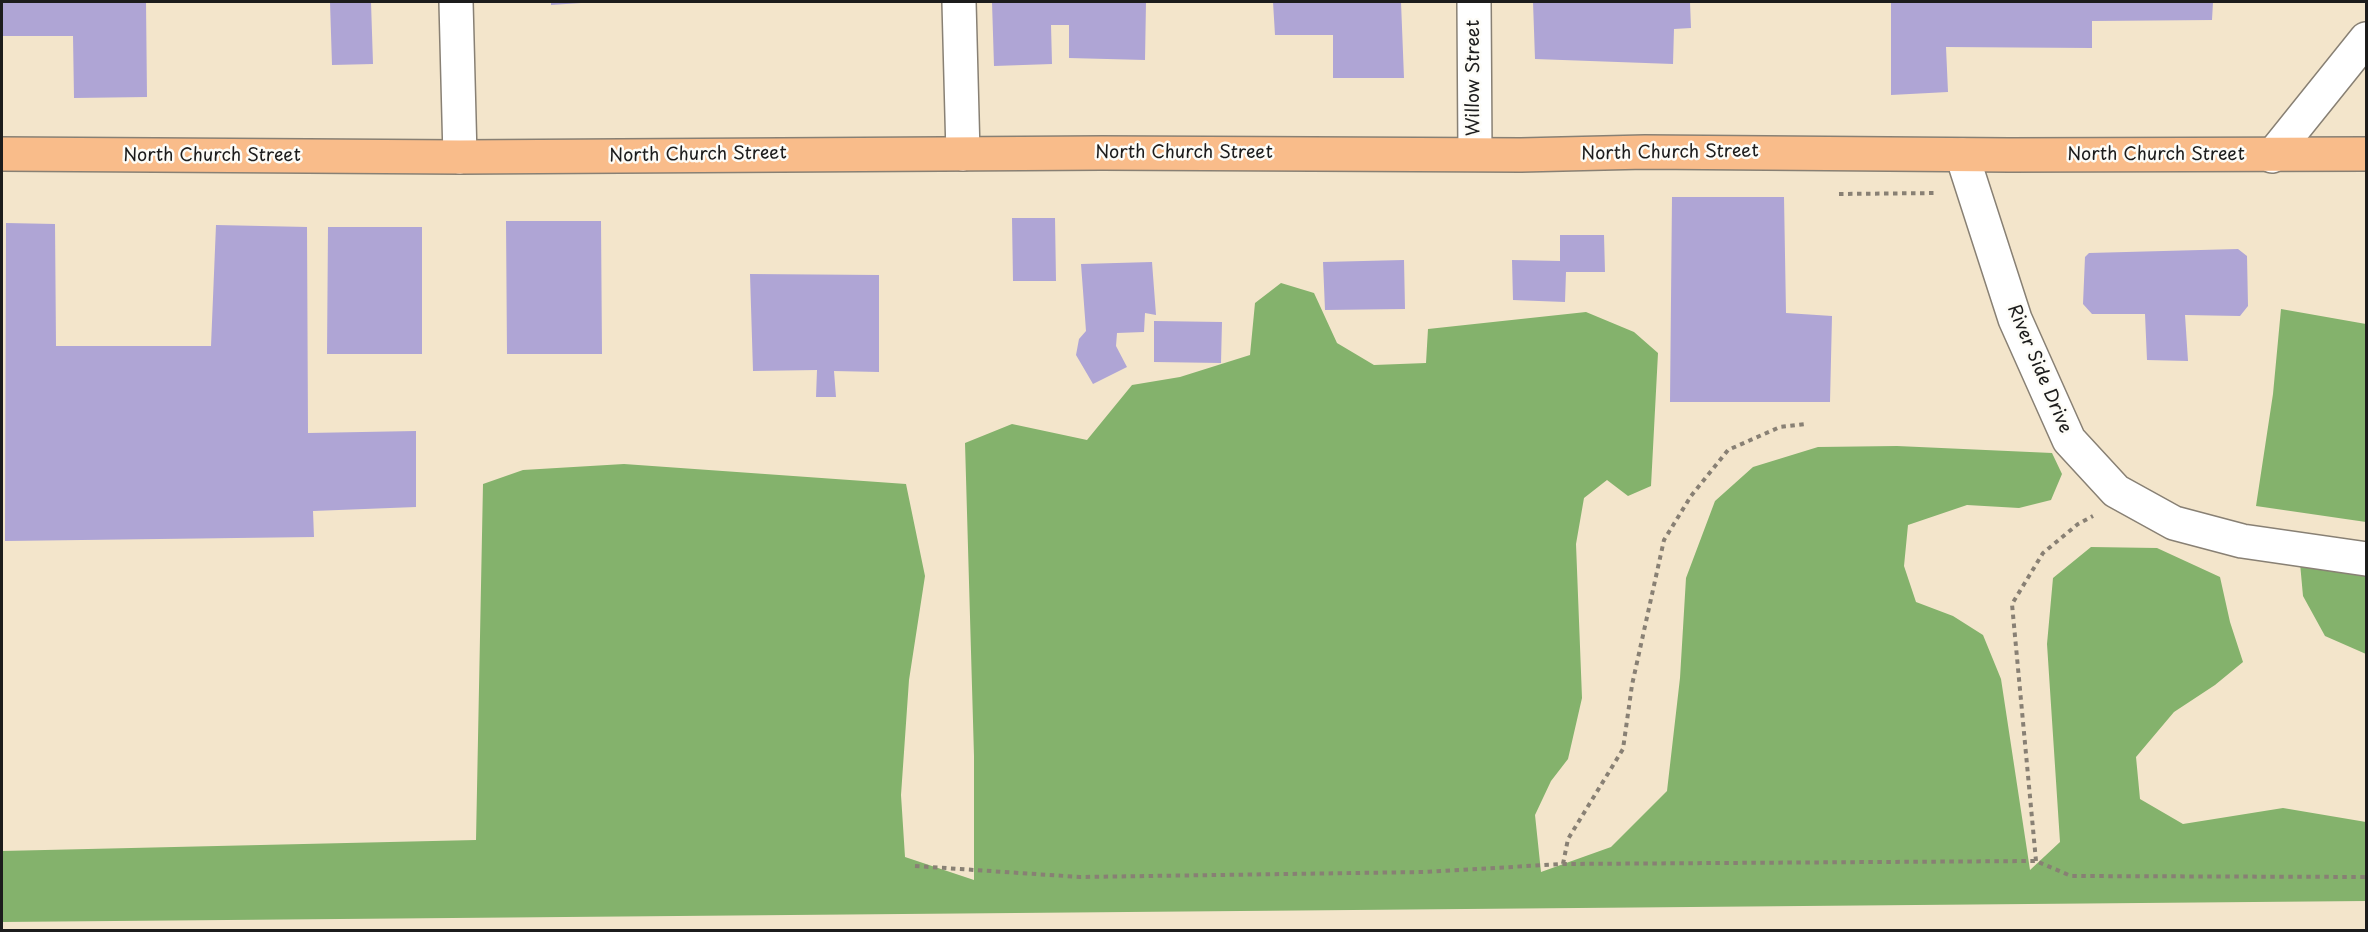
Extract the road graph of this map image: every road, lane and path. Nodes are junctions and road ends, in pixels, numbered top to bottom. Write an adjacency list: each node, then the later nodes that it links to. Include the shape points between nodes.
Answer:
1 (456, 2): 11 (street)
2 (959, 2): 6 (street)
3 (1474, 2): 7 (street, Willow Street)
4 (2367, 39): 10 (street)
5 (2, 154): 11 (main road, North Church Street)
6 (963, 154): 7 (main road, North Church Street); 11 (main road, North Church Street)
7 (1475, 154): 8 (main road, North Church Street)
8 (1962, 154): 10 (main road, North Church Street); 15 (street, River Side Drive, via 2015,319 2069,440 2116,491)
9 (2367, 154): 10 (main road, North Church Street)
10 (2272, 156)
11 (460, 157)
12 (1942, 193): 13 (path)
13 (1839, 194)
14 (1804, 424): 18 (path, via 1780,427 1728,450 1690,496 1664,540 1632,685 1623,749 1568,839)
15 (2129, 498): 16 (street, River Side Drive, via 2174,523 2242,541); 17 (path, via 2078,524 2043,553 2012,604)
16 (2367, 559)
17 (2036, 861): 18 (path); 20 (path, via 2071,876)
18 (1563, 864): 19 (path, via 1424,872 1080,877)
19 (915, 866)
20 (2367, 877)

